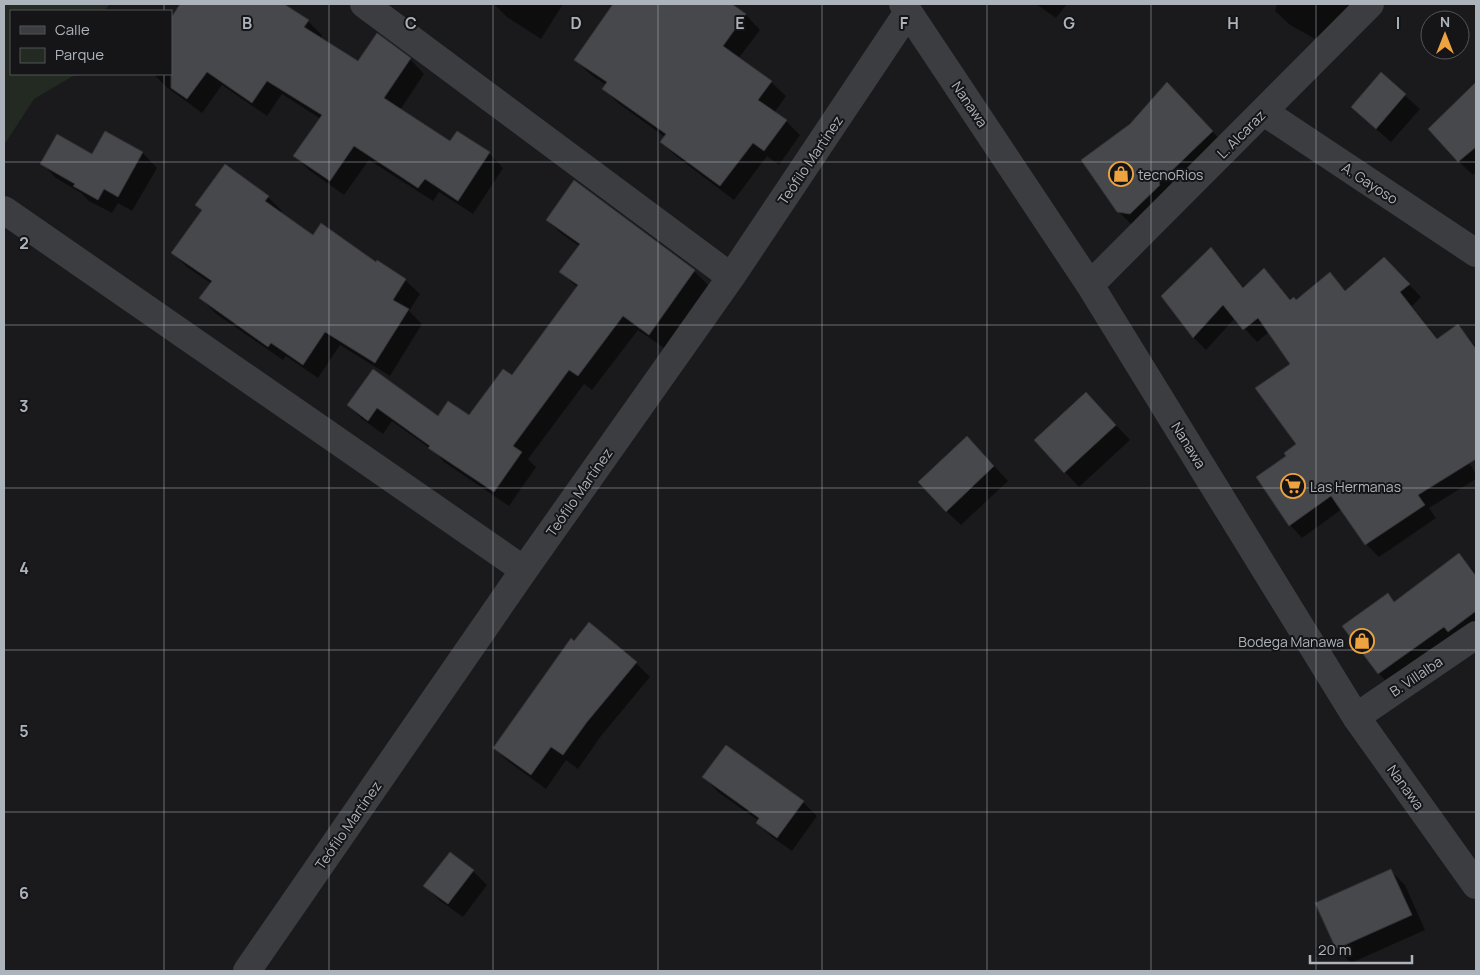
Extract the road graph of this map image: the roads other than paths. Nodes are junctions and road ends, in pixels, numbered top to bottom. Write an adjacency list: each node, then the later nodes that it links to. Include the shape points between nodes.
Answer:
1 (364, 4): 7 (street)
2 (1370, 4): 4 (street, L. Alcaraz)
3 (906, 8): 7 (street, Teófilo Martínez); 8 (street, Nanawa)
4 (1264, 112): 6 (street, A. Gayoso); 8 (street, L. Alcaraz)
5 (4, 210): 9 (street)
6 (1476, 253)
7 (731, 278): 9 (street, Teófilo Martínez)
8 (1090, 285): 11 (street, Nanawa)
9 (524, 570): 13 (street, Teófilo Martínez)
10 (1476, 635): 11 (street, B. Villalba)
11 (1356, 718): 12 (street, Nanawa)
12 (1476, 885)
13 (247, 971)

